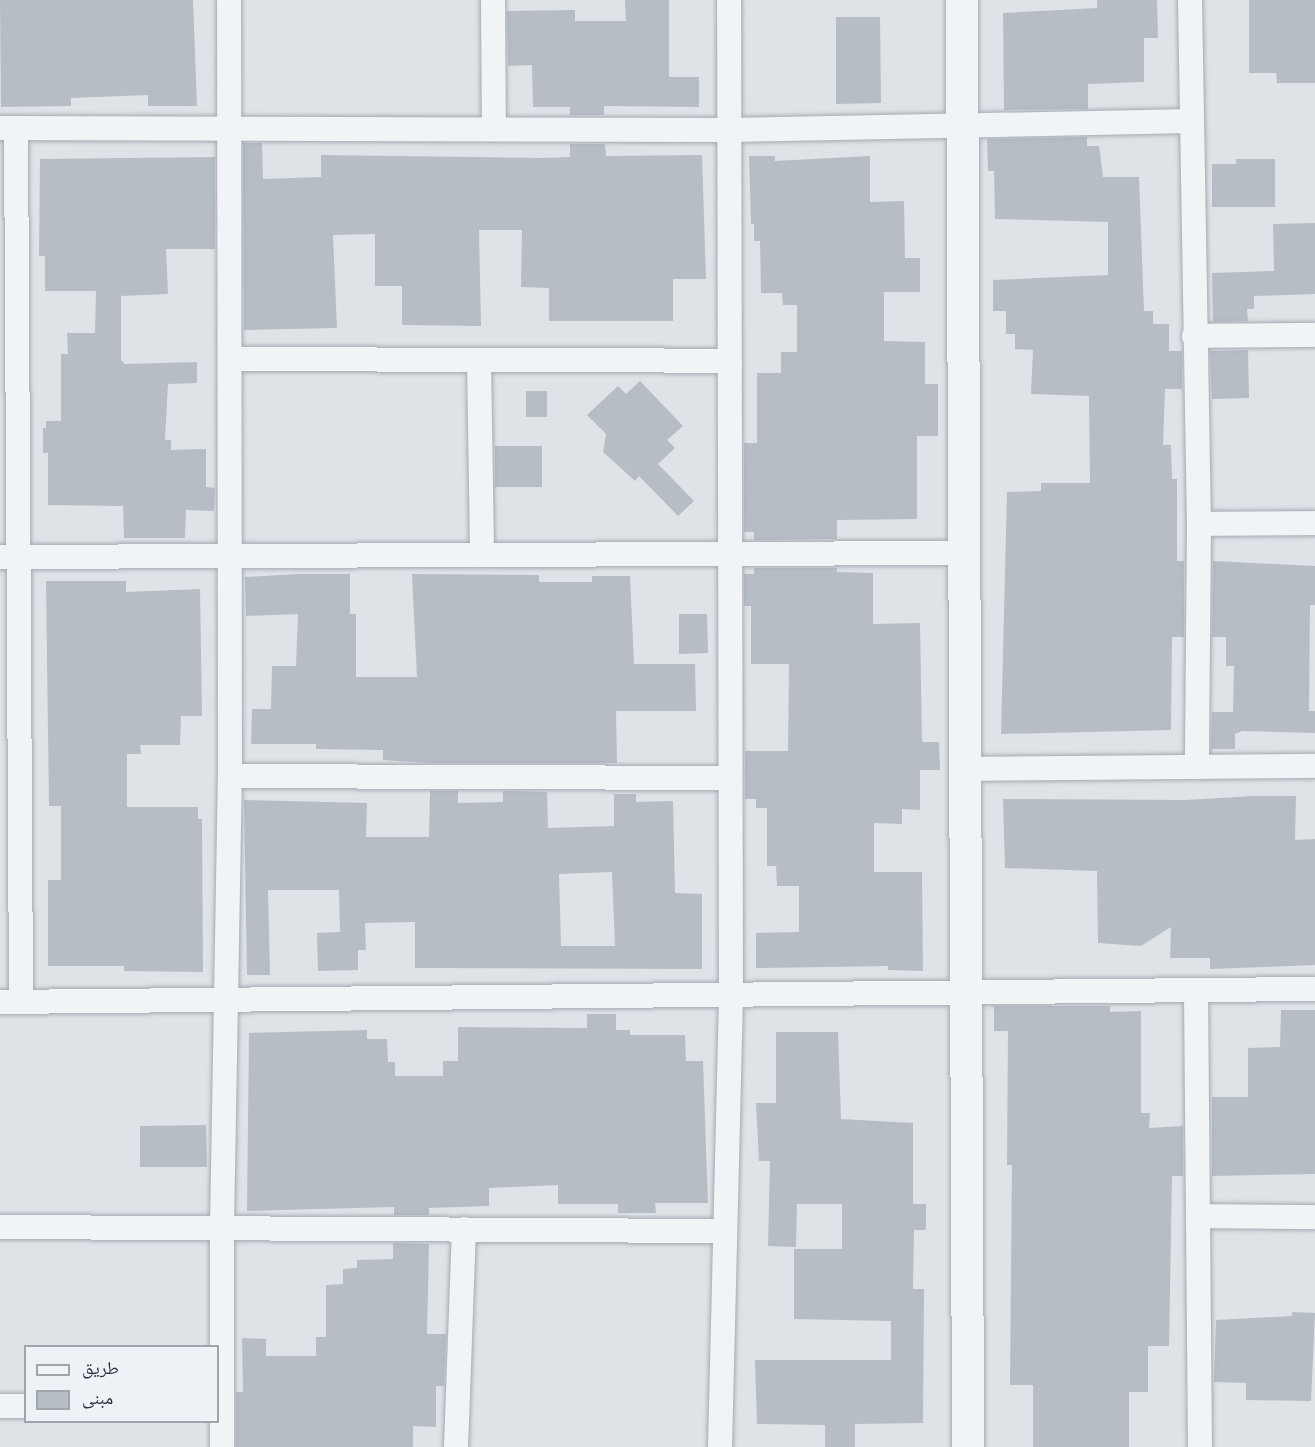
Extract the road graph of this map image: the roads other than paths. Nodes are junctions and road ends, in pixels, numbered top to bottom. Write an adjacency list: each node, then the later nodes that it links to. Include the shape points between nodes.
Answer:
1 (229, 0): 8 (street)
2 (493, 0): 10 (street)
3 (729, 0): 11 (street)
4 (962, 0): 7 (street)
5 (1190, 0): 6 (street)
6 (1192, 121): 7 (street); 13 (street)
7 (963, 124): 11 (street); 19 (street)
8 (230, 127): 9 (street); 10 (street); 14 (street)
9 (8, 128): 23 (street)
10 (494, 128): 11 (street)
11 (729, 130): 16 (street)
12 (1315, 335): 13 (street)
13 (1194, 336): 18 (street)
14 (232, 359): 15 (street); 22 (street)
15 (479, 360): 16 (street); 21 (street)
16 (729, 361): 20 (street)
17 (1315, 523): 18 (street)
18 (1199, 524): 25 (street)
19 (964, 553): 20 (street); 26 (street)
20 (729, 554): 21 (street); 28 (street)
21 (482, 555): 22 (street)
22 (231, 556): 23 (street); 27 (street)
23 (9, 557): 29 (street)
24 (1315, 766): 25 (street)
25 (1197, 767): 26 (street)
26 (965, 769): 32 (street)
27 (230, 776): 28 (street); 34 (street)
28 (730, 778): 33 (street)
29 (10, 782): 35 (street)
30 (1315, 989): 31 (street)
31 (1196, 991): 32 (street); 36 (street)
32 (966, 995): 33 (street); 48 (street)
33 (731, 997): 34 (street); 41 (street)
34 (227, 1000): 35 (street); 39 (street)
35 (11, 1002)
36 (1198, 1216): 37 (street); 49 (street)
37 (1315, 1217)
38 (0, 1227): 39 (street)
39 (222, 1228): 40 (street); 44 (street)
40 (464, 1229): 41 (street); 46 (street)
41 (725, 1231): 47 (street)
42 (0, 1406): 43 (street)
43 (24, 1407)
44 (220, 1409): 45 (street)
45 (222, 1447)
46 (456, 1447)
47 (720, 1447)
48 (968, 1447)
49 (1200, 1447)

